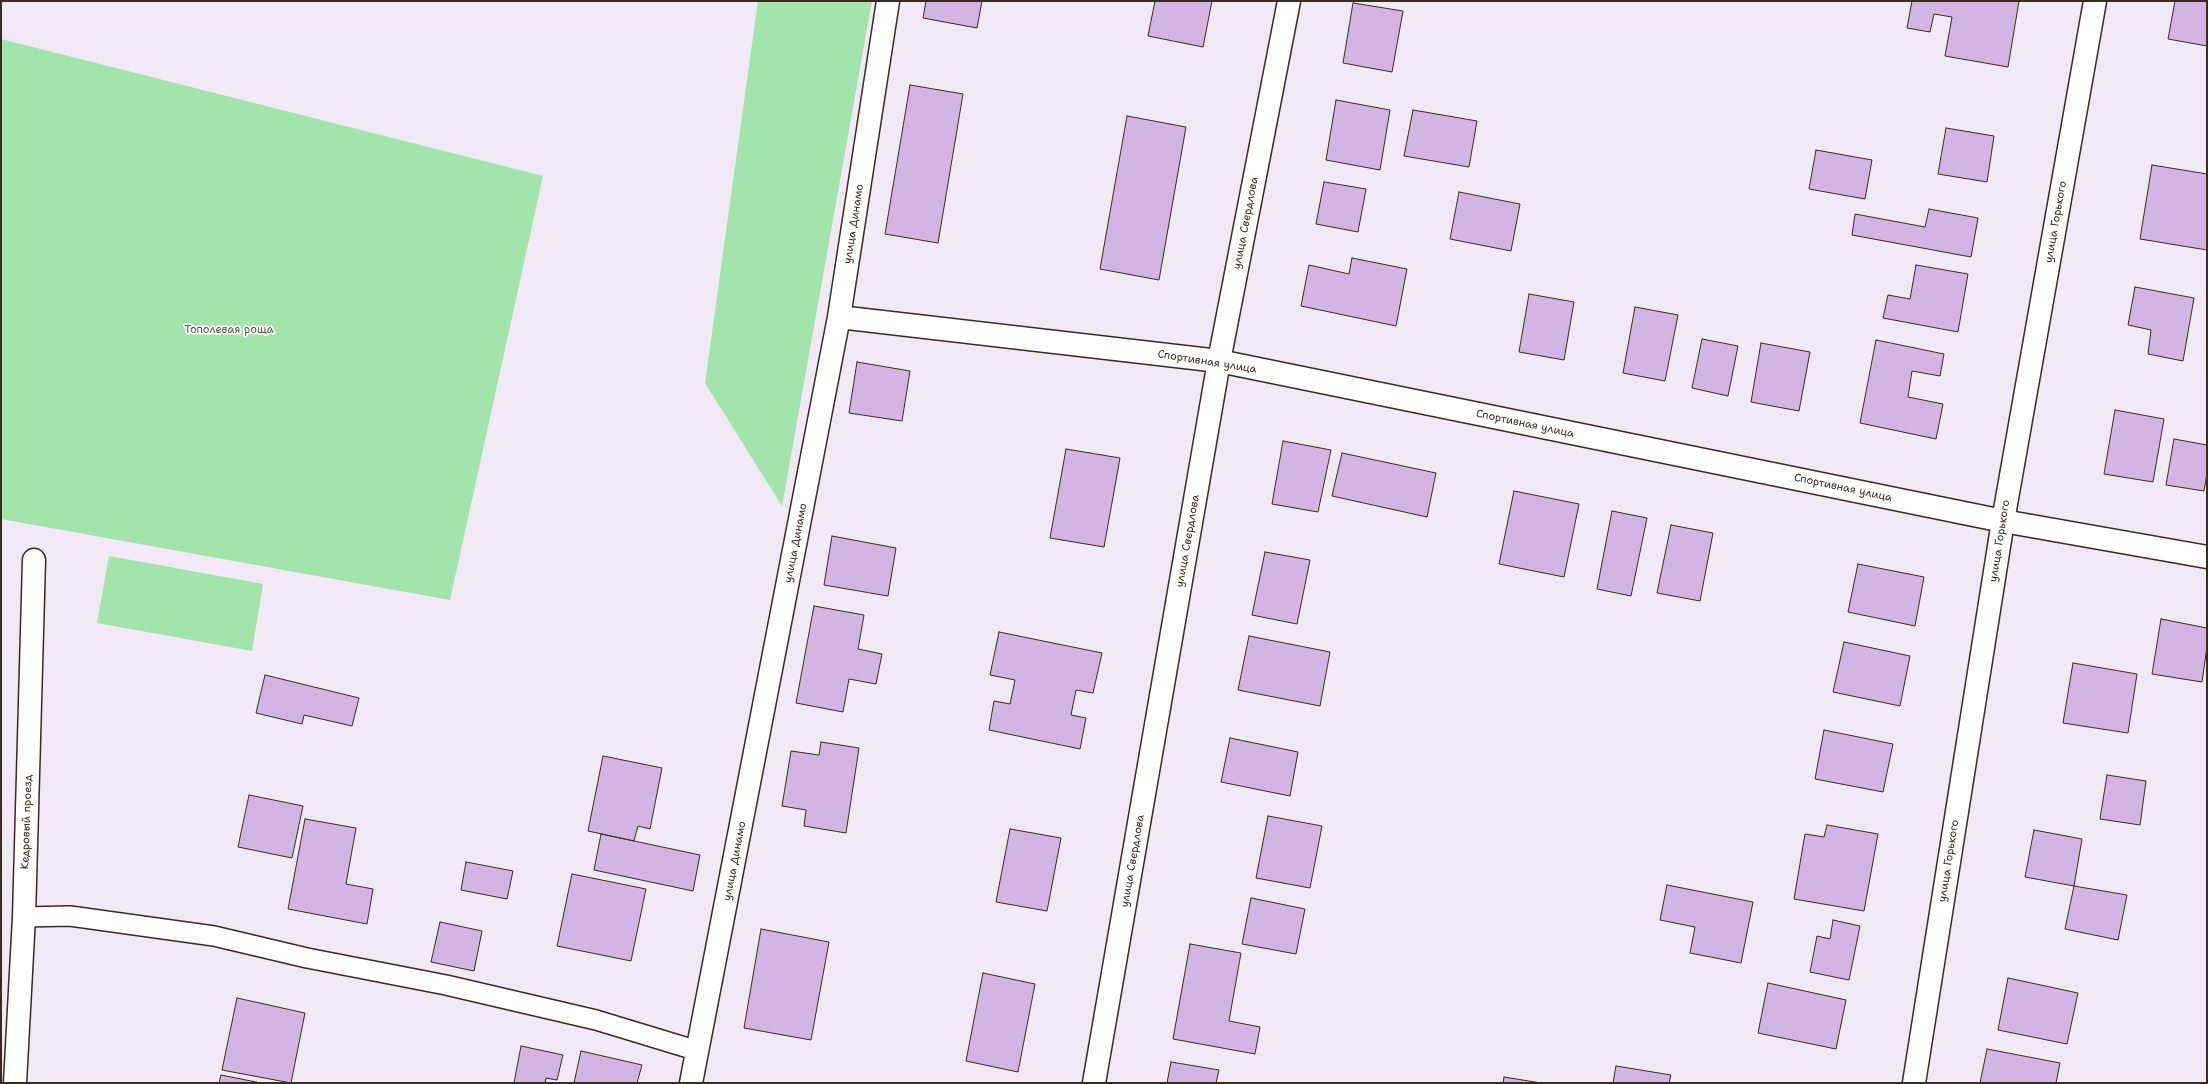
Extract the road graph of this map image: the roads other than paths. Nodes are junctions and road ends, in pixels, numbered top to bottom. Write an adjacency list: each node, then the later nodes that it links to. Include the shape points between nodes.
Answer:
1 (888, 1): 4 (street, улица Динамо)
2 (1289, 1): 5 (street, улица Свердлова)
3 (2094, 1): 6 (street, улица Горького)
4 (839, 316): 5 (street, Спортивная улица); 10 (street, улица Динамо)
5 (1219, 361): 6 (street, Спортивная улица); 13 (street, улица Свердлова)
6 (2003, 521): 7 (street, Спортивная улица); 14 (street, улица Горького)
7 (2207, 557)
8 (34, 560): 9 (street, Кедровый проезд)
9 (24, 917): 10 (lane, via 70,916 214,936 596,1020); 11 (street, Кедровый проезд)
10 (698, 1052): 12 (street, улица Динамо)
11 (15, 1083)
12 (691, 1083)
13 (1094, 1083)
14 (1914, 1083)

